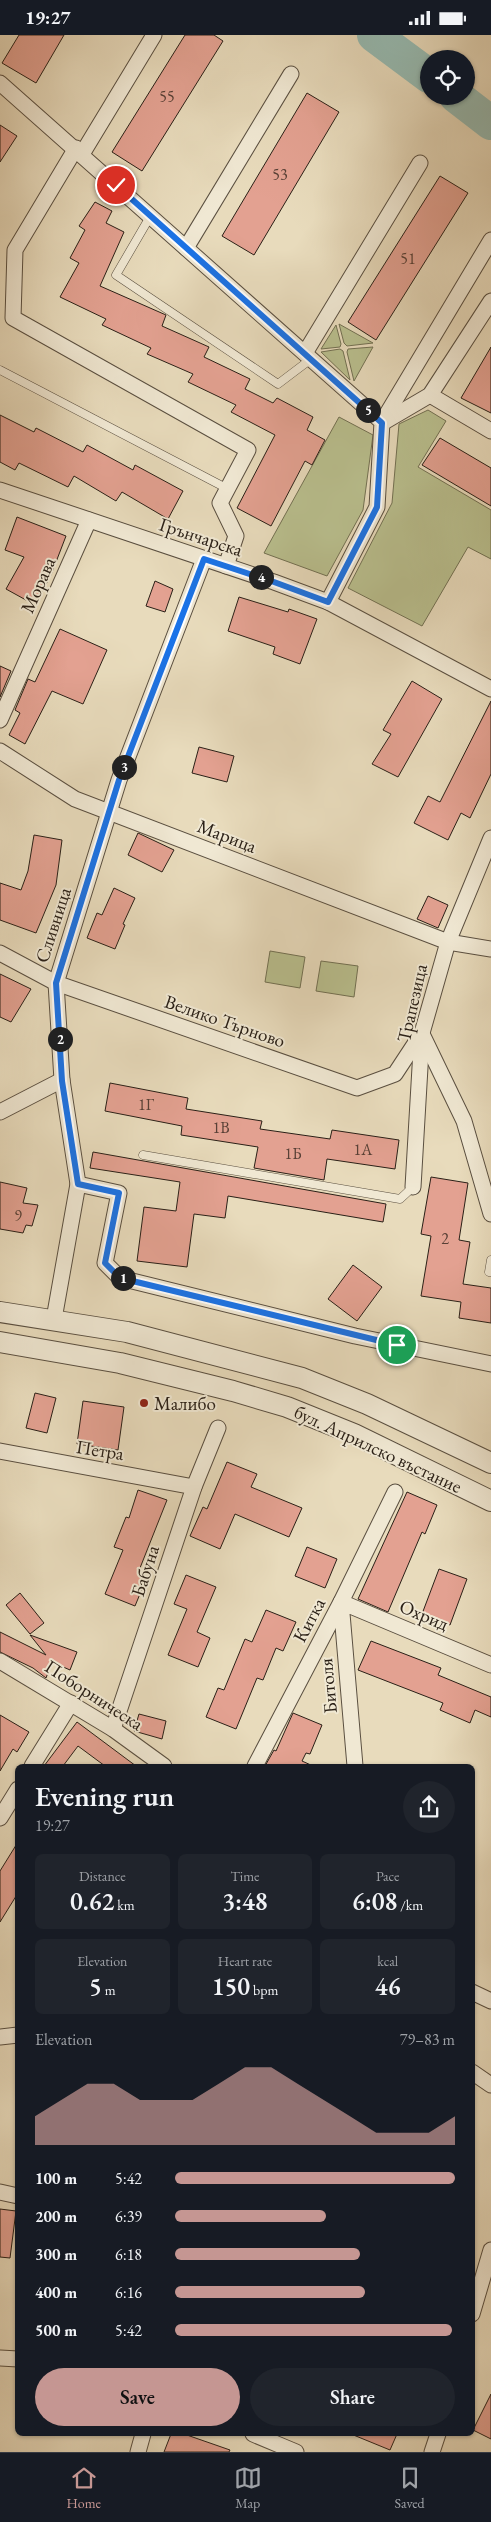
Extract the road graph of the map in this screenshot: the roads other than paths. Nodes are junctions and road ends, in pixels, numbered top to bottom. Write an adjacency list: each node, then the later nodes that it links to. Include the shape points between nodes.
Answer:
1 (154, 35): 4 (street)
2 (291, 74): 8 (street)
3 (0, 83): 4 (street)
4 (79, 151): 6 (street); 15 (street, via 15,250 13,318 248,450)
5 (420, 163): 10 (street)
6 (151, 215): 8 (street); 10 (lane, via 116,275 278,384)
7 (491, 240): 13 (street)
8 (186, 248): 10 (street)
9 (491, 301): 12 (street)
10 (308, 356): 13 (street)
11 (0, 370): 15 (lane)
12 (430, 395): 13 (street); 14 (street)
13 (382, 423): 20 (street, via 377,507)
14 (491, 431)
15 (228, 489): 19 (street, via 220,503 236,536)
16 (0, 490): 17 (street, Грънчарска)
17 (89, 520): 18 (street, Грънчарска); 22 (street, Морава)
18 (204, 559): 19 (street, Грънчарска); 24 (street, Сливница, via 119,780)
19 (226, 566): 20 (street, Грънчарска)
20 (328, 602): 21 (street, Грънчарска)
21 (491, 689)
22 (0, 720)
23 (0, 751): 24 (street, Марица, via 75,799)
24 (110, 812): 26 (street, Марица); 29 (street, Сливница)
25 (491, 838): 26 (street, Трапезица)
26 (448, 942): 27 (street, Марица); 30 (street, Трапезица)
27 (491, 949)
28 (0, 953): 29 (street, Велико Търново)
29 (56, 983): 30 (street, Велико Търново, via 357,1089 395,1074); 31 (street, Сливница)
30 (422, 1033): 35 (street, Трапезица); 36 (street, via 464,1121)
31 (62, 1081): 32 (street); 34 (street, Сливница)
32 (0, 1112)
33 (143, 1155): 35 (lane, via 400,1199)
34 (78, 1184): 40 (street, Сливница); 42 (street, via 119,1193 105,1263 120,1278 354,1336)
35 (413, 1187)
36 (491, 1214)
37 (491, 1260): 38 (lane)
38 (491, 1272)
39 (0, 1312): 40 (street, бул. Априлско въстание)
40 (54, 1319): 45 (street, бул. Априлско въстание, via 127,1332 302,1378 376,1408)
41 (0, 1342): 48 (street, бул. Априлско въстание, via 120,1363 287,1407 354,1434)
42 (491, 1364)
43 (218, 1428): 46 (street, Бабуна)
44 (0, 1451): 46 (street, Петра)
45 (491, 1463)
46 (194, 1487): 53 (street, Бабуна)
47 (395, 1492): 49 (street, Китка)
48 (491, 1501)
49 (341, 1602): 51 (street, Охрид); 56 (street, Китка); 57 (street, Битоля)
50 (0, 1661): 52 (street, Поборническа)
51 (491, 1665)
52 (71, 1703): 53 (street, Поборническа); 54 (street)
53 (113, 1729): 55 (street, Поборническа)
54 (33, 1764)
55 (161, 1764)
56 (256, 1764)
57 (355, 1764)
58 (15, 1794): 59 (street)
59 (0, 1818)
60 (475, 1993): 61 (street)
61 (491, 2001)
62 (15, 2035): 63 (street)
63 (0, 2037)
64 (475, 2075): 65 (street)
65 (491, 2085)
66 (0, 2192): 67 (street)
67 (15, 2195)
68 (491, 2250): 69 (street)
69 (475, 2304)
70 (0, 2358): 71 (street)
71 (15, 2359)
72 (142, 2436): 75 (street)
73 (258, 2436): 76 (street)
74 (437, 2436): 77 (street)
75 (138, 2452)
76 (296, 2452)
77 (432, 2452)

